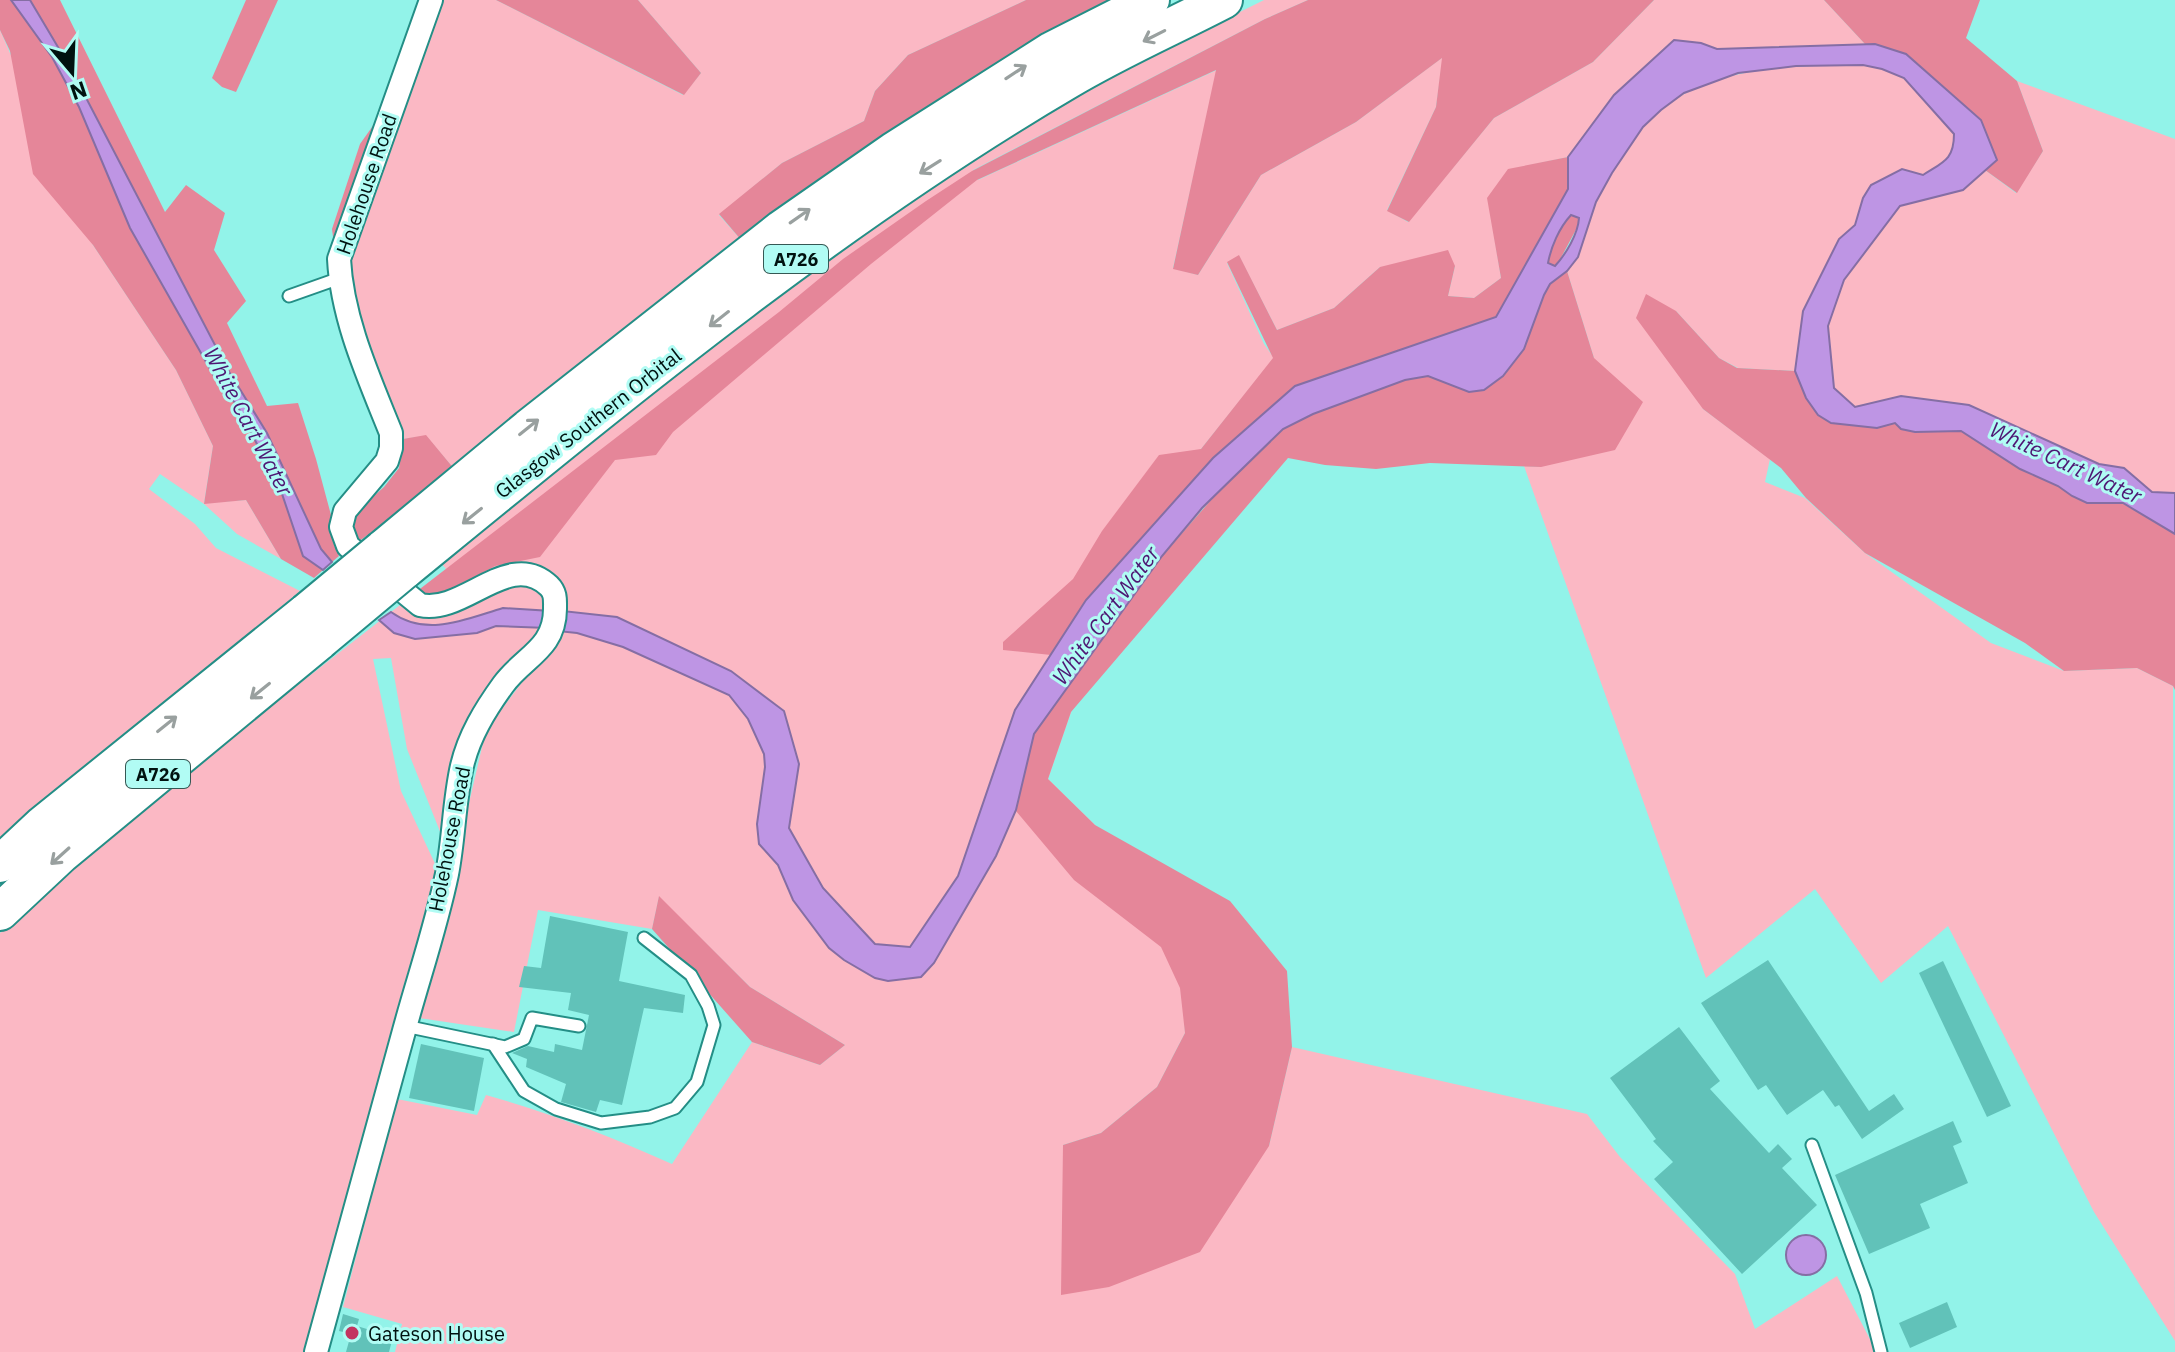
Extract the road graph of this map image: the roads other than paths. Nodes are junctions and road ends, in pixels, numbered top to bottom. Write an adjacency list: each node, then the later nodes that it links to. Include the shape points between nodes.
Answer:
1 (431, 0): 4 (street, Holehouse Road, via 342,245)
2 (1151, 0): 6 (highway, Glasgow Southern Orbital / A726, one-way to 2, via 528,428 781,229 1052,50)
3 (1224, 0): 6 (highway, Glasgow Southern Orbital / A726, one-way to 6, via 1069,80 918,175 796,258 555,448)
4 (340, 278): 5 (lane); 11 (street, Holehouse Road, via 350,323 391,433 387,461 341,518 348,546 420,605 432,608 511,576 539,580 555,595 555,621 545,645 505,682 469,744 447,873)
5 (289, 296)
6 (393, 560): 7 (highway, Glasgow Southern Orbital / A726, bridge)
7 (313, 626): 8 (highway, Glasgow Southern Orbital / A726, one-way to 7, via 43,824); 9 (highway, Glasgow Southern Orbital / A726, one-way to 9)
8 (0, 864)
9 (0, 912)
10 (644, 938): 13 (lane, via 691,975 714,1025 697,1082 675,1108 601,1123 556,1109 524,1091)
11 (405, 1026): 13 (lane); 15 (street, Holehouse Road)
12 (579, 1026): 13 (lane, via 532,1018 524,1039 505,1047)
13 (493, 1044)
14 (1812, 1145): 16 (lane, via 1866,1293)
15 (316, 1352)
16 (1881, 1352)

